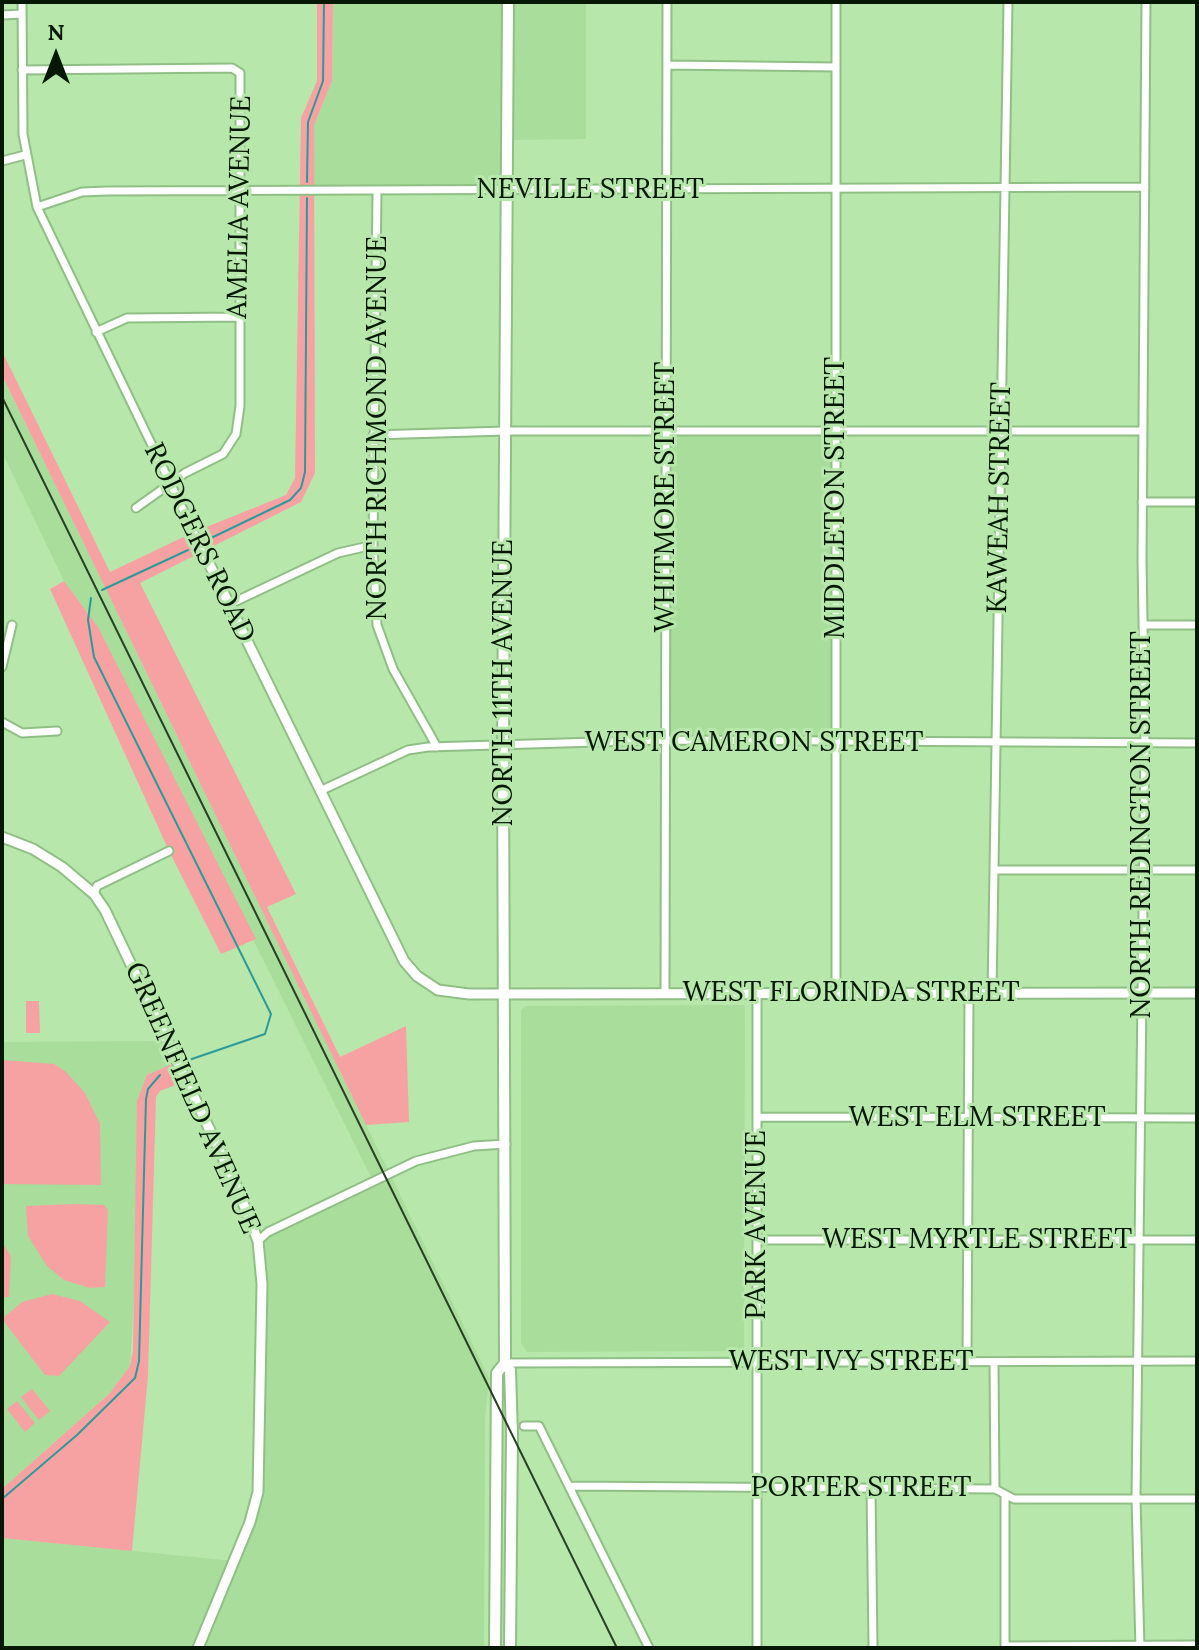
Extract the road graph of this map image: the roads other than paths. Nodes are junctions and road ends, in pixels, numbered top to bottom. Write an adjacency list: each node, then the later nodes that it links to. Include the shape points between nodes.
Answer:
1 (22, 2): 7 (street, RODGERS ROAD)
2 (508, 2): 20 (main road, NORTH 11TH AVENUE)
3 (667, 2): 9 (street, WHITMORE STREET)
4 (836, 2): 10 (street, MIDDLETON STREET)
5 (1008, 2): 15 (street, KAWEAH STREET)
6 (1146, 2): 14 (street, NORTH REDINGTON STREET)
7 (22, 14): 8 (street); 11 (street, RODGERS ROAD)
8 (2, 15)
9 (667, 65): 10 (street); 17 (street, WHITMORE STREET)
10 (836, 67): 16 (street, MIDDLETON STREET)
11 (22, 70): 12 (street, RODGERS ROAD); 18 (street, AMELIA AVENUE, via 238,70)
12 (25, 155): 13 (street); 21 (street, RODGERS ROAD)
13 (2, 161)
14 (1145, 187): 15 (street, NEVILLE STREET); 28 (street, NORTH REDINGTON STREET)
15 (1005, 188): 16 (street, NEVILLE STREET); 27 (street, KAWEAH STREET)
16 (836, 189): 17 (street, NEVILLE STREET); 26 (street, MIDDLETON STREET)
17 (667, 190): 20 (street, NEVILLE STREET); 25 (street, WHITMORE STREET)
18 (240, 191): 19 (street, NEVILLE STREET); 21 (street, NEVILLE STREET, via 82,192); 22 (street, AMELIA AVENUE)
19 (377, 191): 20 (street, NEVILLE STREET); 29 (street, NORTH RICHMOND AVENUE)
20 (507, 191): 24 (main road, NORTH 11TH AVENUE)
21 (37, 207): 23 (street, RODGERS ROAD)
22 (239, 317): 23 (street, via 127,318); 30 (street, AMELIA AVENUE, via 240,406 232,443 223,454)
23 (96, 332): 30 (street, RODGERS ROAD)
24 (505, 431): 25 (street); 29 (street); 48 (main road, NORTH 11TH AVENUE)
25 (666, 431): 26 (street); 43 (street, WHITMORE STREET)
26 (836, 431): 27 (street); 44 (street, MIDDLETON STREET)
27 (1001, 431): 28 (street); 45 (street, KAWEAH STREET)
28 (1143, 431): 31 (street, NORTH REDINGTON STREET)
29 (373, 435): 34 (street, NORTH RICHMOND AVENUE)
30 (170, 484): 33 (street, AMELIA AVENUE); 35 (street, RODGERS ROAD)
31 (1142, 502): 32 (street); 38 (street, NORTH REDINGTON STREET)
32 (1197, 502)
33 (136, 508)
34 (373, 545): 36 (street, via 338,553); 49 (street, NORTH RICHMOND AVENUE, via 380,638)
35 (203, 551): 36 (street, RODGERS ROAD)
36 (230, 604): 50 (street, RODGERS ROAD)
37 (12, 625): 40 (street)
38 (1143, 625): 39 (street); 46 (street, NORTH REDINGTON STREET)
39 (1197, 625)
40 (2, 667)
41 (2, 722): 42 (street, via 22,733)
42 (57, 731)
43 (665, 740): 44 (street, WEST CAMERON STREET); 48 (street, WEST CAMERON STREET); 58 (street, WHITMORE STREET)
44 (836, 741): 45 (street, WEST CAMERON STREET); 60 (street, MIDDLETON STREET)
45 (996, 742): 46 (street, WEST CAMERON STREET); 53 (street, KAWEAH STREET)
46 (1145, 743): 47 (street, WEST CAMERON STREET); 54 (street, NORTH REDINGTON STREET)
47 (1197, 743)
48 (503, 745): 49 (street, WEST CAMERON STREET); 57 (main road, NORTH 11TH AVENUE)
49 (437, 747): 50 (street, WEST CAMERON STREET, via 408,750)
50 (320, 791): 57 (street, RODGERS ROAD, via 409,968 438,990)
51 (2, 837): 56 (street, GREENFIELD AVENUE, via 48,857)
52 (169, 851): 56 (street, via 97,886)
53 (994, 870): 54 (street); 62 (street, KAWEAH STREET)
54 (1144, 870): 55 (street); 63 (street, NORTH REDINGTON STREET)
55 (1197, 870)
56 (94, 894): 74 (street, GREENFIELD AVENUE, via 236,1185)
57 (505, 993): 58 (street, WEST FLORINDA STREET); 69 (main road, NORTH 11TH AVENUE)
58 (665, 993): 59 (street, WEST FLORINDA STREET)
59 (757, 993): 60 (street, WEST FLORINDA STREET); 65 (street, PARK AVENUE)
60 (836, 993): 61 (street, WEST FLORINDA STREET)
61 (969, 993): 62 (street, WEST FLORINDA STREET); 66 (street)
62 (992, 993): 63 (street, WEST FLORINDA STREET)
63 (1142, 993): 64 (street, WEST FLORINDA STREET); 67 (street, NORTH REDINGTON STREET)
64 (1197, 993)
65 (757, 1117): 66 (street, WEST ELM STREET); 70 (street, PARK AVENUE)
66 (968, 1118): 67 (street, WEST ELM STREET); 71 (street)
67 (1141, 1118): 68 (street, WEST ELM STREET); 72 (street, NORTH REDINGTON STREET)
68 (1197, 1118)
69 (506, 1144): 74 (street, via 416,1161); 79 (main road, NORTH 11TH AVENUE)
70 (758, 1240): 71 (street, WEST MYRTLE STREET); 80 (street, PARK AVENUE)
71 (968, 1240): 72 (street, WEST MYRTLE STREET); 76 (street)
72 (1139, 1240): 73 (street, WEST MYRTLE STREET); 78 (street, NORTH REDINGTON STREET)
73 (1197, 1240)
74 (258, 1241): 92 (street, GREENFIELD AVENUE, via 258,1492)
75 (1197, 1361): 78 (street, WEST IVY STREET)
76 (967, 1362): 77 (street, WEST IVY STREET); 80 (street, WEST IVY STREET)
77 (994, 1362): 78 (street, WEST IVY STREET); 85 (street)
78 (1137, 1362): 87 (street, NORTH REDINGTON STREET)
79 (505, 1363): 80 (street, WEST IVY STREET); 93 (main road, NORTH 11TH AVENUE, via 497,1373); 94 (main road, NORTH 11TH AVENUE, via 510,1370 511,1421)
80 (757, 1363): 83 (street, PARK AVENUE)
81 (524, 1426): 82 (street, via 539,1426)
82 (569, 1486): 83 (street, PORTER STREET); 95 (street)
83 (759, 1487): 84 (street, PORTER STREET); 96 (street, PARK AVENUE)
84 (871, 1487): 85 (street, PORTER STREET); 97 (street)
85 (995, 1489): 86 (street, PORTER STREET)
86 (1005, 1497): 87 (street, PORTER STREET); 90 (street)
87 (1136, 1498): 88 (street, PORTER STREET); 91 (street, NORTH REDINGTON STREET)
88 (1197, 1499)
89 (1197, 1645): 91 (street)
90 (1005, 1647): 91 (street)
91 (1140, 1647)
92 (198, 1648)
93 (495, 1648)
94 (510, 1648)
95 (649, 1648)
96 (757, 1648)
97 (873, 1648)

